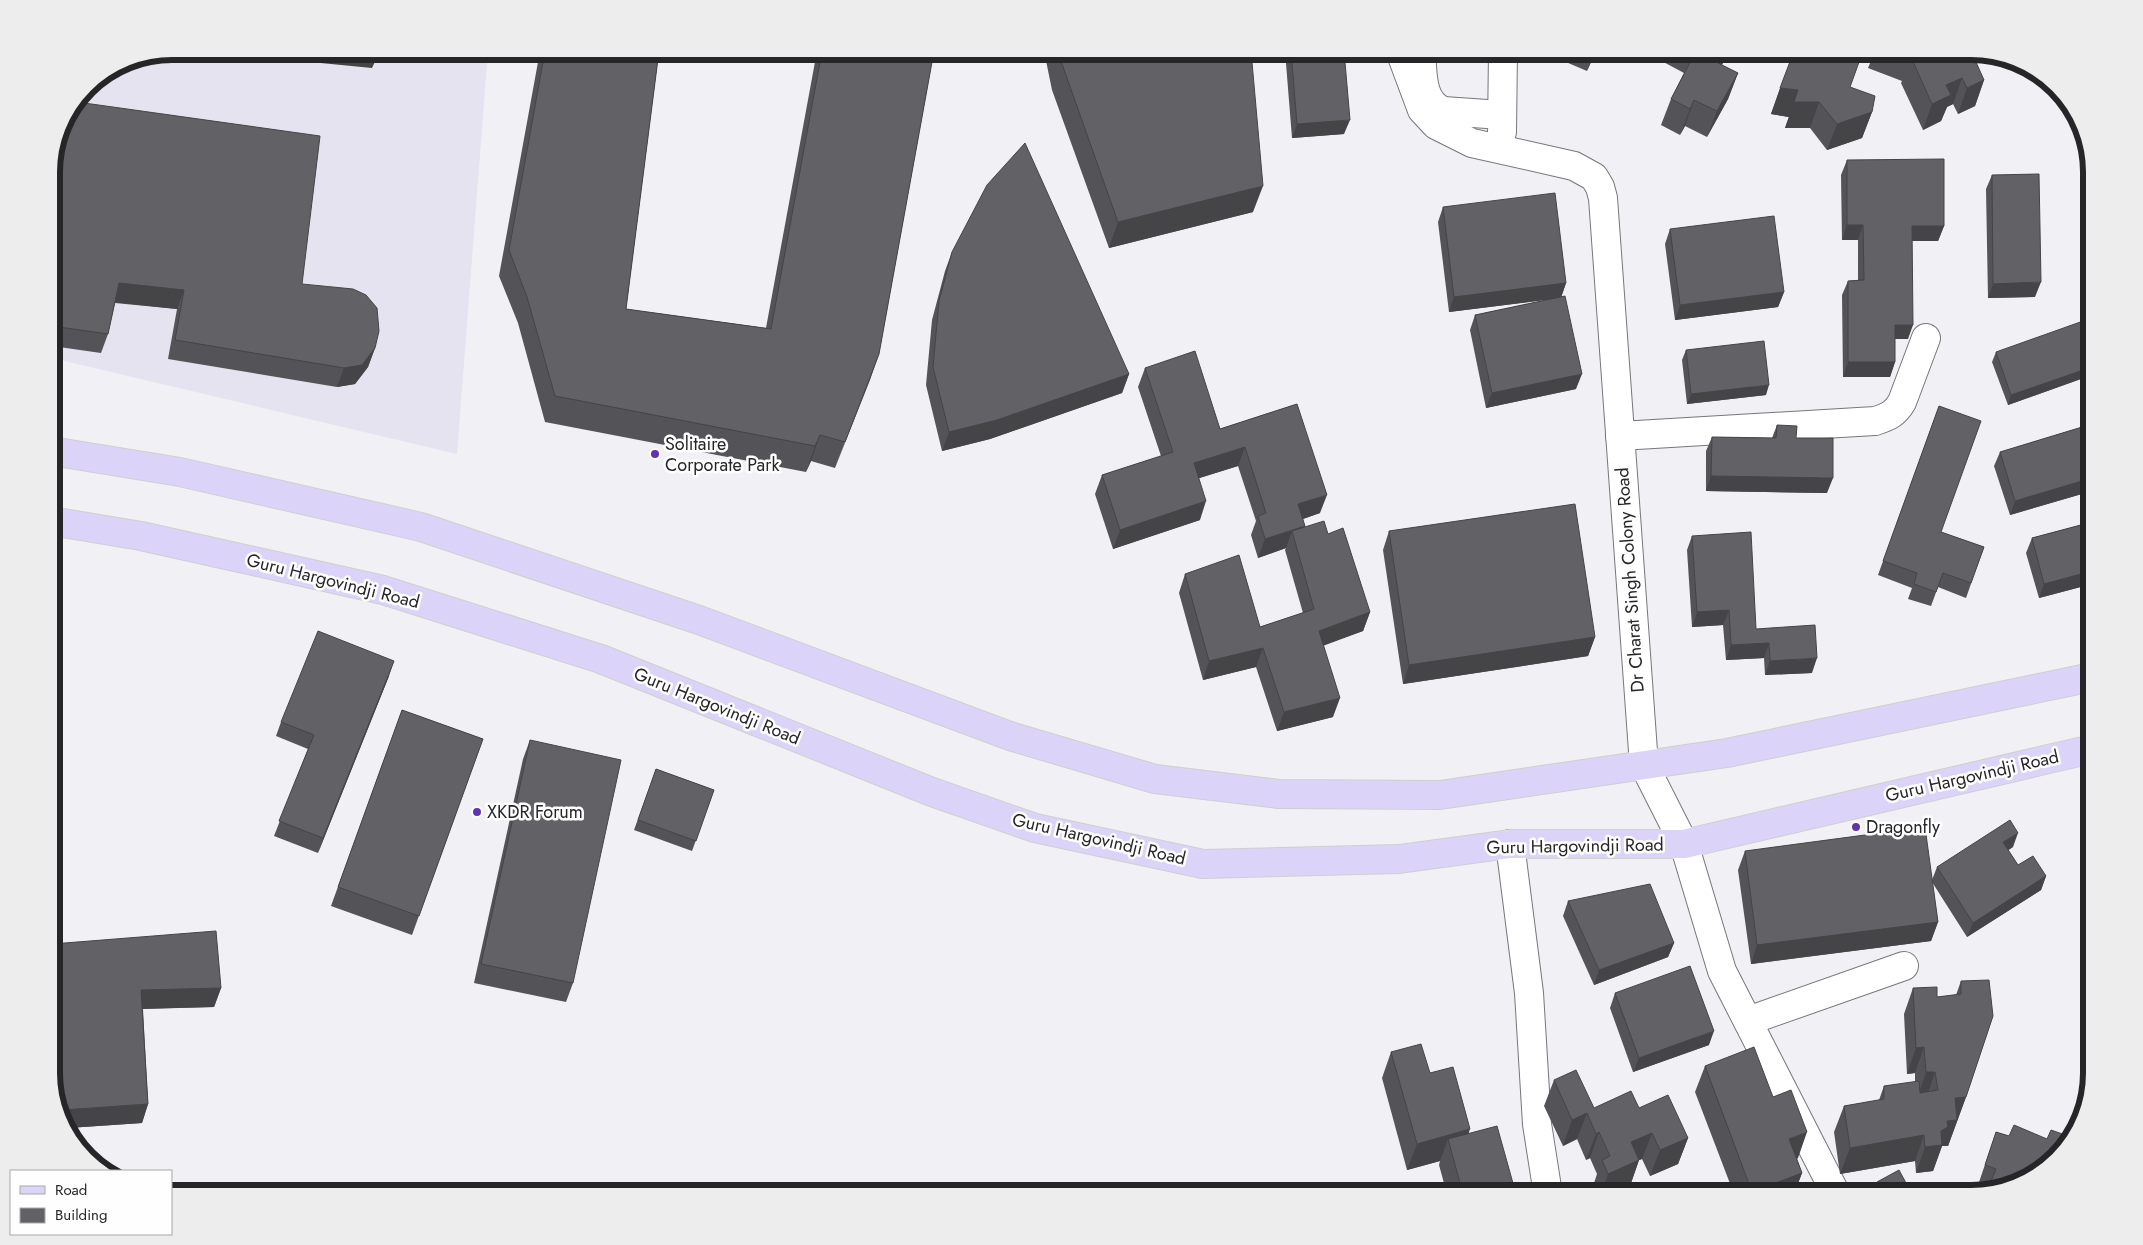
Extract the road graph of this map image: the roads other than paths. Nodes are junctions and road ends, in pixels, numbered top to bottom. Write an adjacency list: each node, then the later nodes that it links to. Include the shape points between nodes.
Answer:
1 (1403, 60): 5 (street, Dr Charat Singh Colony Road, via 1422,110 1436,125 1472,143)
2 (1422, 60): 4 (street, via 1424,88 1436,108)
3 (1503, 60): 4 (street)
4 (1502, 115): 5 (street)
5 (1501, 149): 7 (street, Dr Charat Singh Colony Road, via 1574,166 1594,177 1600,187)
6 (1926, 338): 7 (street, via 1902,402 1897,411 1887,418)
7 (1620, 436): 12 (street, Dr Charat Singh Colony Road)
8 (60, 452): 12 (main road, via 180,472 421,526 699,620 1010,736 1155,779 1279,794 1440,795)
9 (60, 522): 13 (main road, Guru Hargovindji Road, via 142,536 383,590 601,659 932,792 1035,828 1203,864 1400,860)
10 (2083, 679): 12 (main road, via 1727,753)
11 (2083, 751): 14 (main road, Guru Hargovindji Road)
12 (1644, 765): 14 (street, Dr Charat Singh Colony Road)
13 (1510, 844): 14 (main road, Guru Hargovindji Road); 17 (street, via 1529,993 1537,1124)
14 (1684, 844): 16 (street, Dr Charat Singh Colony Road, via 1722,971)
15 (1904, 966): 16 (street)
16 (1748, 1021): 18 (street, Dr Charat Singh Colony Road)
17 (1547, 1185)
18 (1831, 1185)

